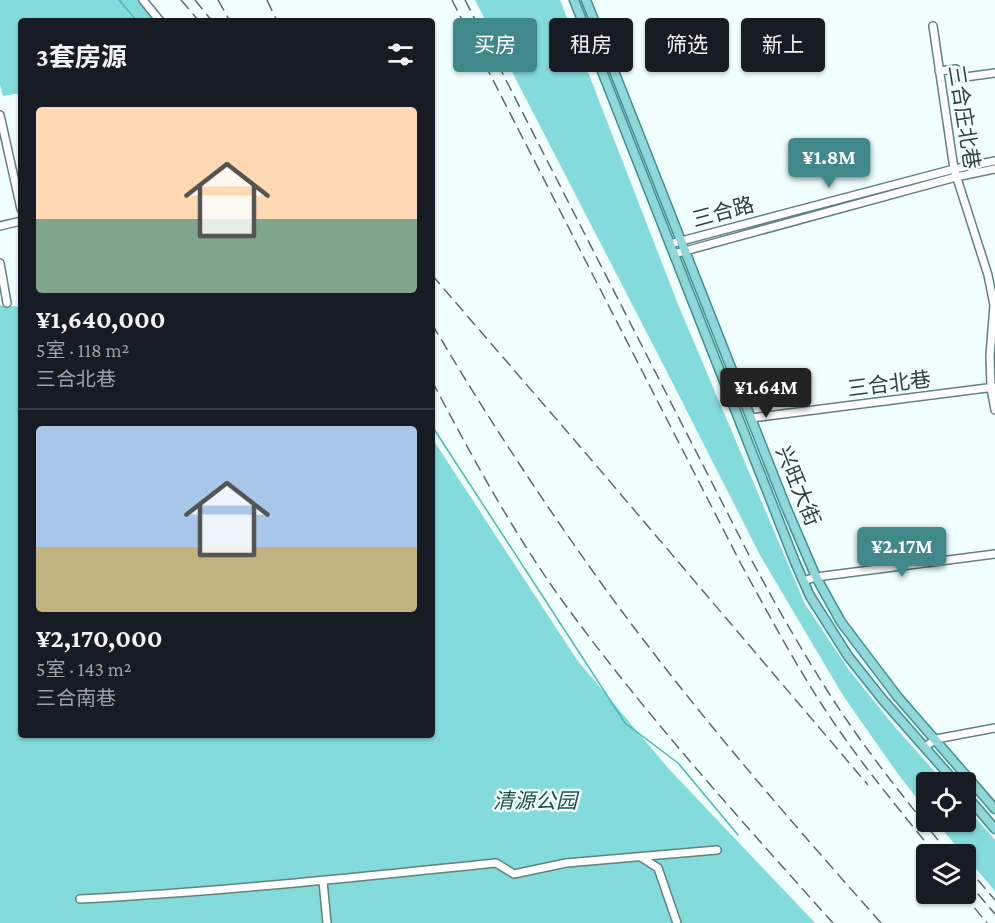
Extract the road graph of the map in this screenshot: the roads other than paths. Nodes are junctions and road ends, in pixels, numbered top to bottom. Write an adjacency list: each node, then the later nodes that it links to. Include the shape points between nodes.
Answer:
1 (143, 0): 4 (street)
2 (574, 0): 17 (main road, 兴旺大街)
3 (586, 0): 16 (main road, 兴旺大街)
4 (158, 18)
5 (933, 26): 6 (street, 三合庄北巷)
6 (939, 71): 7 (street, via 956,69 958,78); 10 (street, 三合庄北巷)
7 (995, 73)
8 (0, 115): 13 (street)
9 (995, 161): 10 (street, 三合路)
10 (954, 169): 12 (street, 三合庄北巷); 16 (street, 三合路)
11 (995, 169): 12 (street, 三合路)
12 (956, 177): 18 (street, 三合路); 22 (street, 三合庄北巷, via 992,292)
13 (18, 196)
14 (18, 222): 15 (street)
15 (0, 226)
16 (681, 240): 17 (street, 三合路); 18 (main road, 兴旺大街)
17 (670, 244): 19 (main road, 兴旺大街)
18 (685, 250): 19 (street, 三合路); 24 (main road, 兴旺大街)
19 (674, 254): 27 (main road, 兴旺大街)
20 (0, 263): 21 (street)
21 (7, 303)
22 (993, 387): 23 (street, 三合庄北巷); 24 (street, 三合北巷)
23 (995, 410)
24 (751, 418): 26 (main road, 兴旺大街)
25 (995, 554): 26 (street)
26 (816, 577): 27 (street); 29 (main road, 兴旺大街, via 841,622 897,696)
27 (803, 581): 30 (main road, 兴旺大街, via 848,656)
28 (995, 728): 29 (street)
29 (936, 739): 30 (street); 33 (main road, 兴旺大街)
30 (925, 747): 31 (main road, 兴旺大街)
31 (947, 772)
32 (976, 807): 34 (main road)
33 (995, 809)
34 (995, 829)
35 (717, 850): 36 (street)
36 (641, 857): 37 (street, via 558,864 514,874 496,863); 40 (street, via 658,868)
37 (323, 881): 38 (street); 39 (street)
38 (80, 899)
39 (327, 923)
40 (677, 923)

